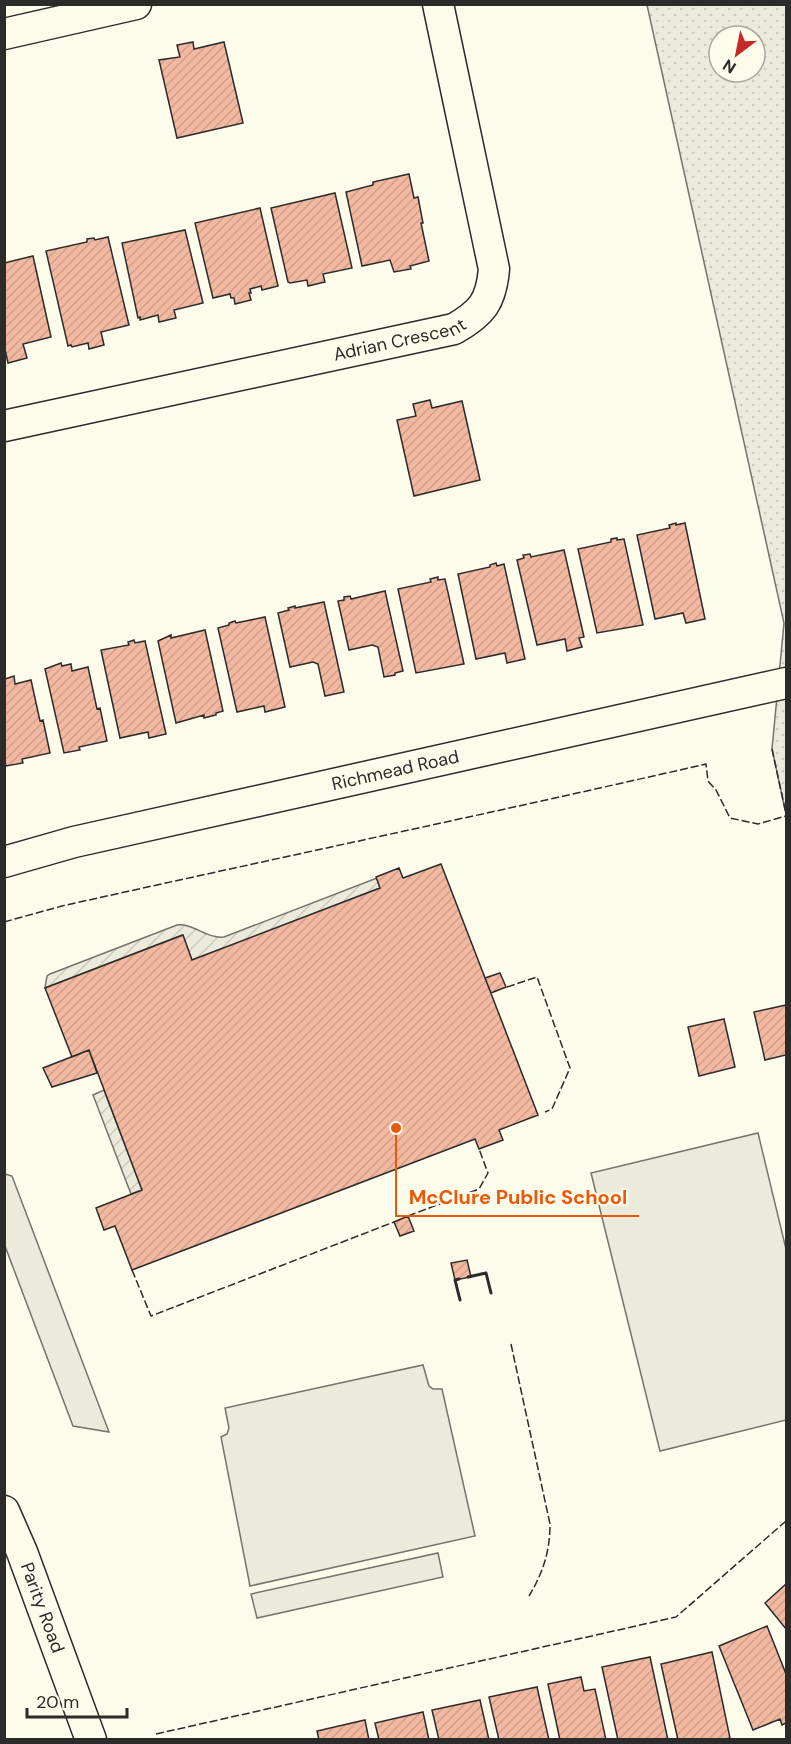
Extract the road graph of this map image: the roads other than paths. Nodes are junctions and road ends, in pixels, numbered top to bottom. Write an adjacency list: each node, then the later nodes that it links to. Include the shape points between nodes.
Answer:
1 (136, 4): 3 (street)
2 (438, 4): 4 (street, Adrian Crescent, via 494,269 492,288 484,306 470,320 454,329)
3 (4, 34)
4 (4, 426)
5 (786, 682): 6 (street, Richmead Road, via 74,842)
6 (4, 862)
7 (4, 1511): 8 (street, Parity Road)
8 (13, 1556): 9 (street, Parity Road)
9 (91, 1740)

